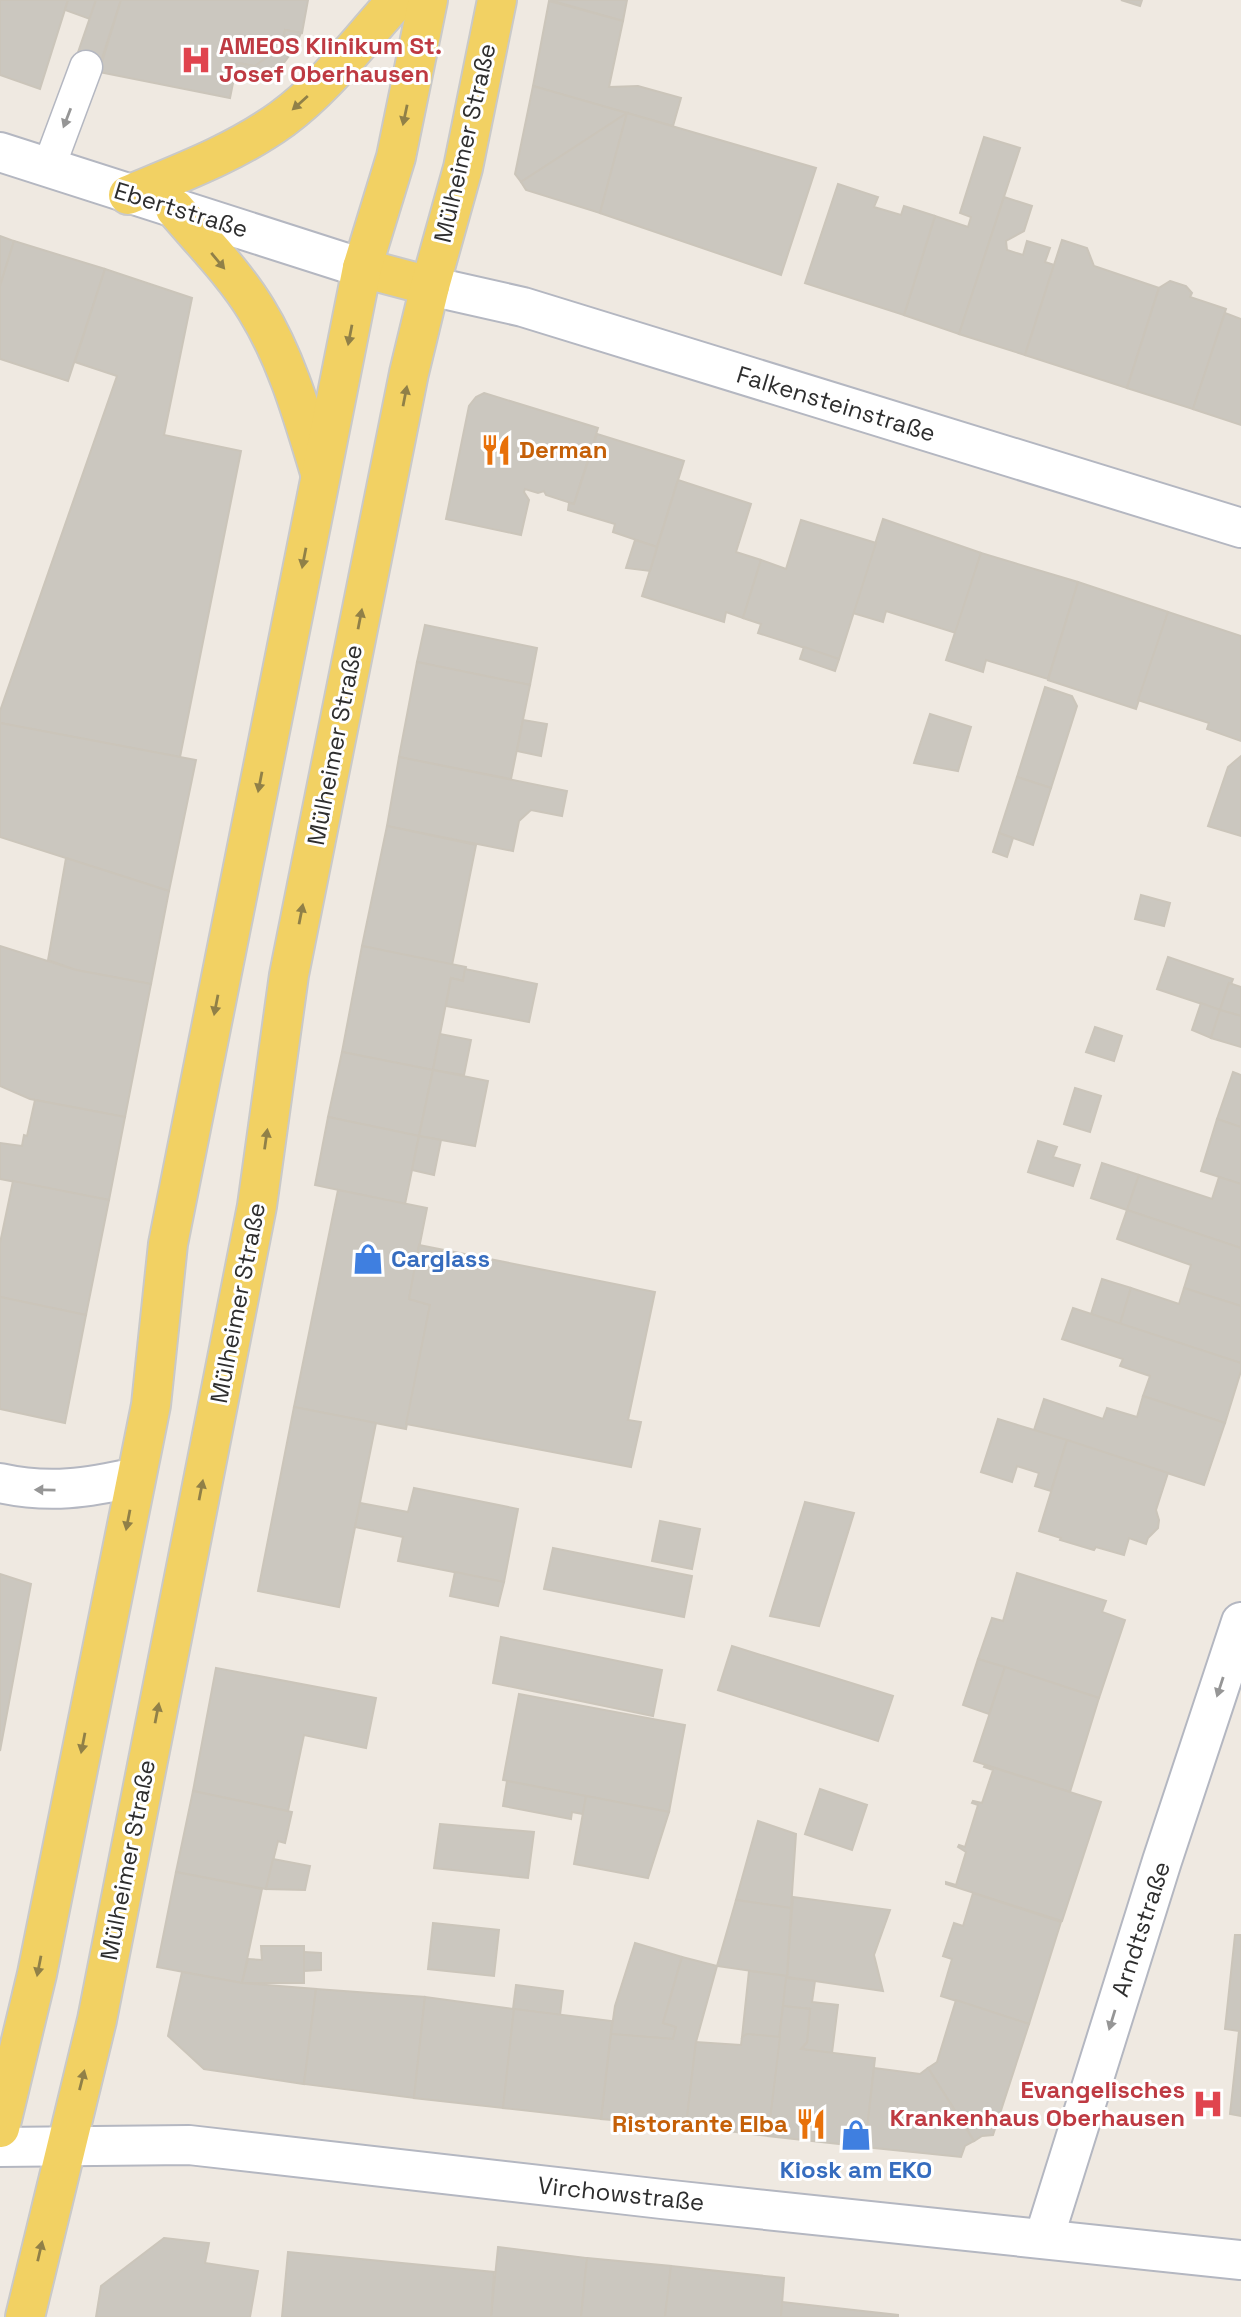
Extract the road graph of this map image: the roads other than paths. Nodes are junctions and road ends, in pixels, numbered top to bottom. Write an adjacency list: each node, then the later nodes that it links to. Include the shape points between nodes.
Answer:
1 (397, 0): 7 (main road, one-way to 7, via 323,82 283,118 207,162)
2 (428, 0): 9 (main road, one-way to 9, via 396,158)
3 (497, 0): 10 (main road, Mülheimer Straße, via 463,168)
4 (86, 67): 6 (lane, one-way to 6)
5 (0, 152): 6 (street, Ebertstraße)
6 (48, 169): 7 (street, Ebertstraße)
7 (128, 195): 8 (street, Ebertstraße)
8 (174, 209): 9 (street, Ebertstraße); 11 (main road, one-way to 11, via 268,329 295,392)
9 (362, 268): 10 (main road); 11 (main road, one-way to 11)
10 (430, 286): 12 (street, Falkensteinstraße, via 523,307); 17 (main road, Mülheimer Straße, one-way to 10, via 97,2020 252,1233 289,975)
11 (321, 475): 13 (main road, one-way to 13, via 168,1244 151,1405)
12 (1241, 528)
13 (136, 1477): 14 (street, one-way to 14, via 62,1490 28,1490); 16 (main road, one-way to 16, via 37,1975)
14 (0, 1483)
15 (1241, 1622): 19 (street, Arndtstraße, one-way to 19)
16 (0, 2128)
17 (65, 2146): 18 (street, Virchowstraße); 19 (street, Virchowstraße, via 189,2145); 21 (main road, Mülheimer Straße, one-way to 17)
18 (0, 2147)
19 (1044, 2238): 20 (street, Virchowstraße)
20 (1241, 2260)
21 (24, 2317)

